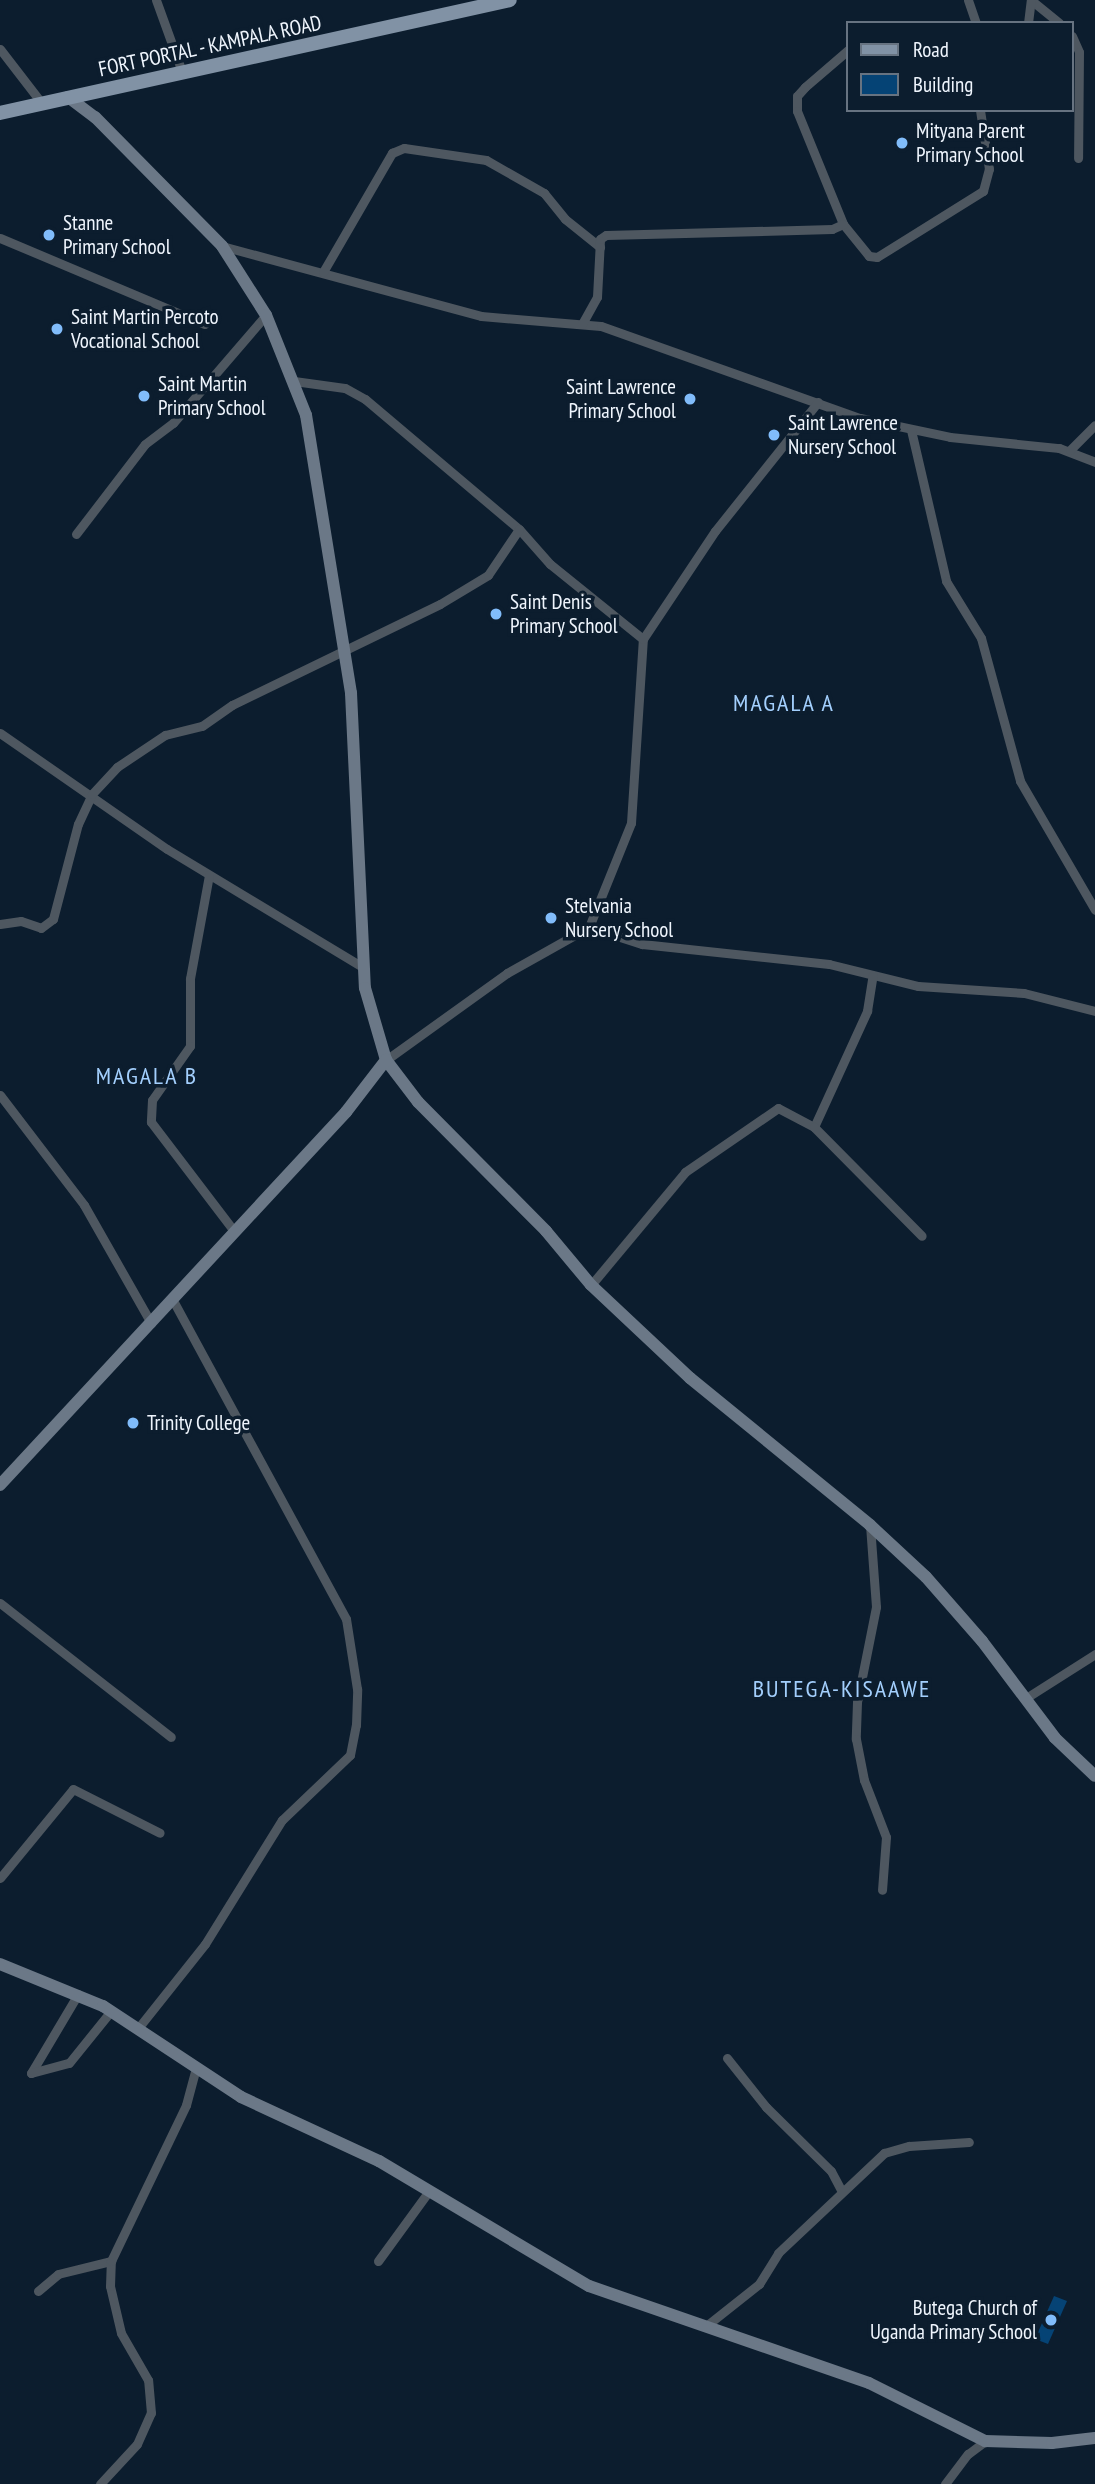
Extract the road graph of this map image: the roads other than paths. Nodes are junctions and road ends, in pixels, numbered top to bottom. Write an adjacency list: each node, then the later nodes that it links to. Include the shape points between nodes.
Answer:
1 (156, 0): 11 (street)
2 (968, 0): 5 (street)
3 (1031, 0): 6 (street); 7 (street)
4 (505, 1): 11 (main road, FORT PORTAL - KAMPALA ROAD)
5 (975, 21)
6 (1028, 21)
7 (1057, 21)
8 (1074, 41): 16 (street, via 1079,52)
9 (0, 49): 13 (street)
10 (846, 52): 17 (street, via 797,96 797,111)
11 (183, 72): 12 (main road, FORT PORTAL - KAMPALA ROAD)
12 (68, 97): 13 (main road, FORT PORTAL - KAMPALA ROAD); 19 (street, via 94,117)
13 (40, 101): 15 (main road, FORT PORTAL - KAMPALA ROAD)
14 (981, 112): 17 (street, via 989,169 984,191 877,257 856,244)
15 (0, 113)
16 (1078, 158)
17 (843, 225): 20 (street, via 832,229 612,235 600,239)
18 (0, 238): 23 (street)
19 (222, 246): 21 (street); 22 (street)
20 (600, 247): 21 (street, via 565,219 544,192 486,160 404,148 392,153); 24 (street, via 597,297)
21 (323, 272): 24 (street, via 481,316)
22 (266, 315): 25 (street); 32 (street, via 173,423 145,444)
23 (205, 324)
24 (582, 324): 26 (street, via 632,336)
25 (294, 381): 31 (street, via 345,388 365,399); 34 (street, via 322,492)
26 (818, 402): 28 (street); 33 (street, via 715,531)
27 (1095, 425): 29 (street)
28 (911, 430): 29 (street); 38 (street, via 946,581 981,638 1020,781)
29 (1070, 450): 30 (street)
30 (1095, 463)
31 (519, 529): 33 (street, via 550,564); 34 (street, via 488,575)
32 (76, 534)
33 (643, 639): 40 (street, via 633,811)
34 (346, 651): 36 (street, via 232,705 202,726 158,739 117,767); 41 (street)
35 (0, 733): 36 (street)
36 (92, 794): 37 (street); 39 (street, via 78,824 53,919 41,928 21,921)
37 (209, 874): 41 (street); 47 (street, via 190,979 190,1046 152,1100 151,1122)
38 (1095, 910)
39 (0, 924)
40 (589, 927): 42 (street, via 642,944 804,961); 44 (street, via 507,973)
41 (364, 968): 44 (street, via 371,1014)
42 (873, 975): 43 (street, via 918,986 1024,993); 46 (street, via 867,1011)
43 (1095, 1011)
44 (386, 1060): 47 (street, via 346,1112); 49 (street, via 418,1102 563,1248)
45 (0, 1095): 51 (street, via 85,1205)
46 (814, 1127): 48 (street); 49 (street, via 778,1108 748,1126 685,1172)
47 (234, 1231): 50 (street)
48 (922, 1236)
49 (591, 1284): 53 (street, via 690,1378)
50 (173, 1301): 51 (street); 65 (street, via 346,1619 357,1689 356,1726 350,1755 282,1820 205,1944)
51 (151, 1323): 52 (street)
52 (0, 1485)
53 (870, 1525): 56 (street, via 950,1603); 61 (street, via 876,1607 857,1702 856,1739 864,1780 887,1837)
54 (0, 1603): 57 (street)
55 (1095, 1654): 56 (street)
56 (1026, 1698): 58 (street, via 1055,1738)
57 (171, 1737)
58 (1095, 1776)
59 (160, 1832): 60 (street, via 74,1789)
60 (0, 1878)
61 (882, 1890)
62 (0, 1964): 63 (street)
63 (78, 1994): 64 (street); 64 (street, via 31,2073 69,2063)
64 (111, 2011): 65 (street)
65 (139, 2027): 67 (street)
66 (727, 2058): 69 (street, via 766,2107 831,2171)
67 (196, 2067): 70 (street, via 241,2096 358,2150); 71 (street, via 186,2105)
68 (969, 2141): 69 (street, via 894,2149)
69 (841, 2190): 74 (street, via 778,2253 759,2284)
70 (429, 2191): 72 (street); 74 (street, via 589,2286)
71 (111, 2261): 73 (street, via 58,2274); 77 (street, via 110,2286 121,2333 145,2374 151,2413 136,2444)
72 (378, 2261)
73 (38, 2291)
74 (706, 2326): 76 (street, via 869,2383)
75 (1095, 2438): 76 (street, via 1052,2443)
76 (985, 2441): 78 (street, via 968,2454)
77 (100, 2484)
78 (946, 2484)

